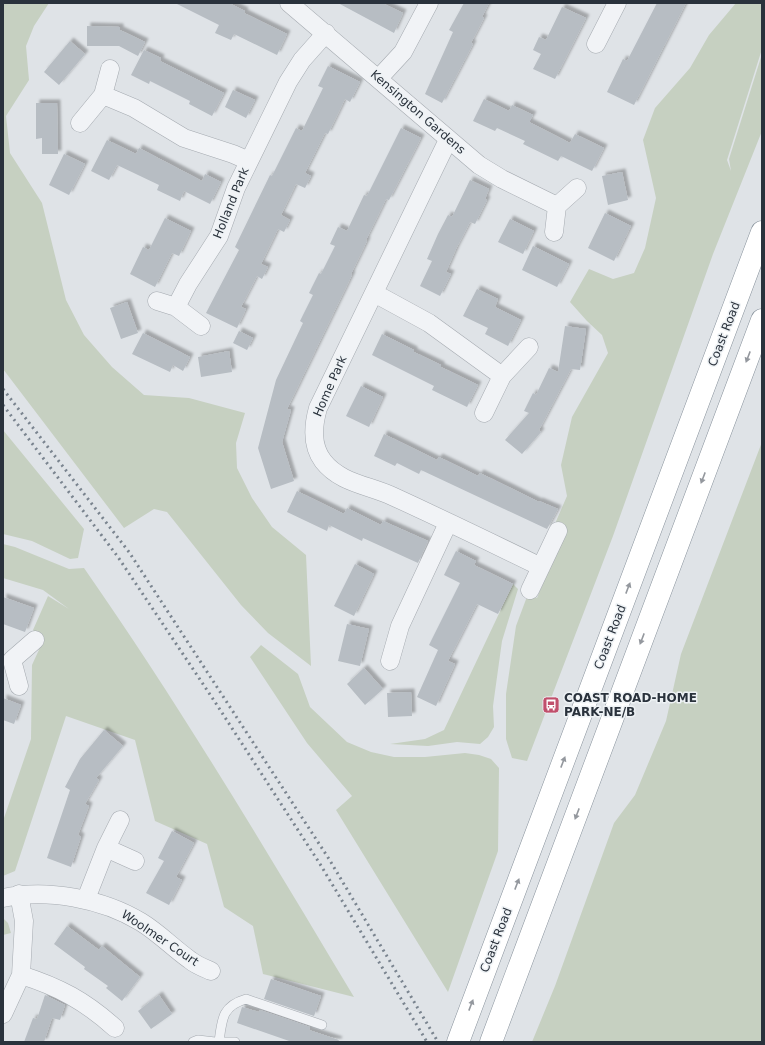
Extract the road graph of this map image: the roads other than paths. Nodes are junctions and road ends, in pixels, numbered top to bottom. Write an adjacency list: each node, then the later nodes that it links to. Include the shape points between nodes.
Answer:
1 (288, 3): 4 (street, Kensington Gardens)
2 (429, 3): 7 (street, via 403,52)
3 (616, 3): 5 (street)
4 (326, 33): 7 (street, Kensington Gardens); 11 (street, Holland Park, via 295,70)
5 (596, 44)
6 (110, 69): 8 (street)
7 (379, 78): 10 (street, Kensington Gardens)
8 (103, 95): 9 (street); 11 (street, Holland Park, via 134,108 184,138)
9 (80, 123)
10 (448, 140): 13 (street, Kensington Gardens, via 491,173); 16 (street, Home Park)
11 (249, 161): 18 (street, Holland Park, via 230,203 220,236)
12 (577, 188): 13 (street)
13 (557, 206): 14 (street)
14 (554, 232)
15 (762, 232): 46 (highway, Coast Road, one-way to 15)
16 (374, 293): 22 (street, via 429,323); 24 (street, Home Park, via 318,408 314,429 315,447 323,462 340,476 390,495)
17 (157, 301): 18 (street)
18 (176, 307): 20 (street)
19 (762, 320): 47 (highway, one-way to 47)
20 (201, 326)
21 (529, 347): 22 (street)
22 (502, 376): 23 (street)
23 (484, 413)
24 (448, 523): 26 (street, Home Park); 30 (street, via 400,626)
25 (558, 531): 26 (street)
26 (541, 567): 27 (street)
27 (530, 590)
28 (35, 640): 29 (street)
29 (8, 657): 31 (street)
30 (390, 661)
31 (18, 686)
32 (120, 820): 33 (street)
33 (106, 848): 34 (street); 36 (street)
34 (134, 861)
35 (11, 896): 36 (street, Woolmer Court); 38 (street, via 24,921)
36 (86, 899): 37 (street, Woolmer Court, via 116,908 142,923 190,960)
37 (211, 971)
38 (21, 975): 39 (street); 41 (street, via 47,983 72,995 95,1010)
39 (3, 1014)
40 (322, 1025): 44 (lane, via 246,999 235,1002 222,1018)
41 (115, 1028)
42 (193, 1042): 43 (lane)
43 (216, 1042)
44 (220, 1042): 45 (lane)
45 (235, 1042)
46 (458, 1042)
47 (491, 1042)

